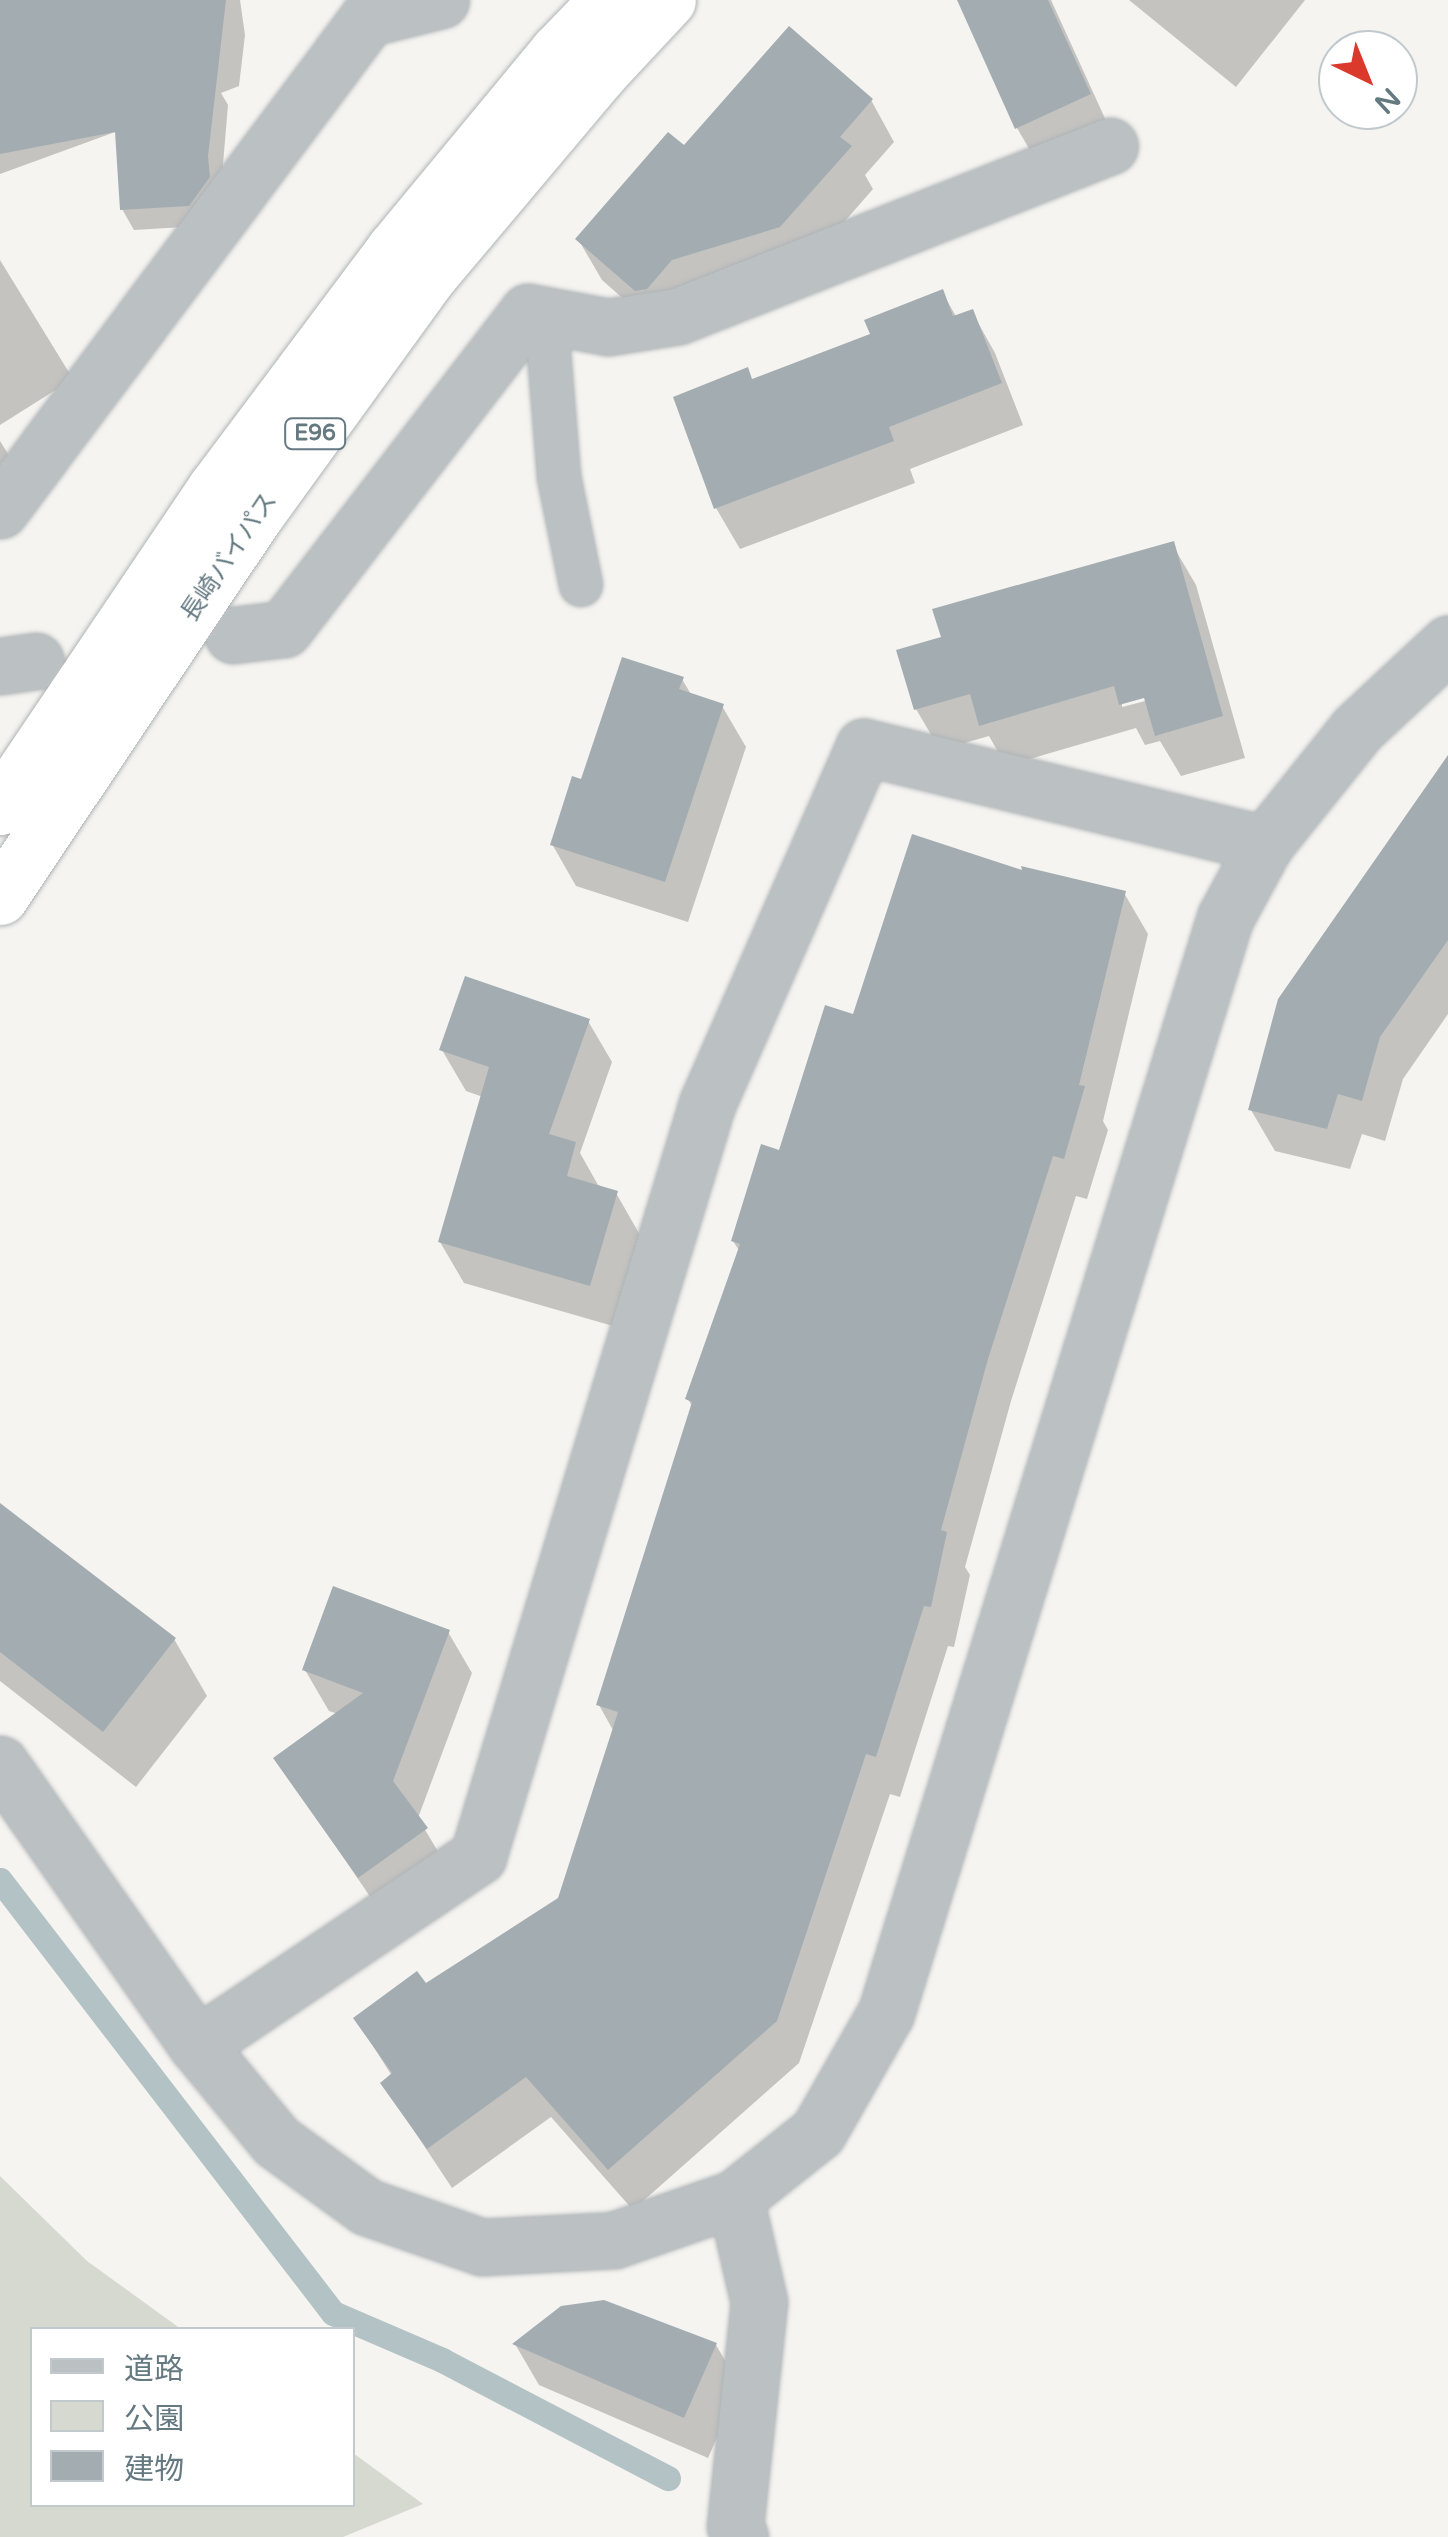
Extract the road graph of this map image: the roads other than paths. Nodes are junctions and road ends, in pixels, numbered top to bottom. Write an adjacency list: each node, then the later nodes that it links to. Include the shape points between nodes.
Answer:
1 (440, 0): 6 (street, via 368,18)
2 (607, 0): 10 (highway, 長崎バイパス / E96, via 394,248 216,488)
3 (668, 0): 12 (highway, 長崎バイパス / E96, via 429,276 258,512)
4 (1110, 146): 5 (street, via 678,316 608,327)
5 (546, 316): 7 (lane, via 559,477); 8 (street, via 528,312 284,630)
6 (0, 510)
7 (581, 585)
8 (233, 635)
9 (1448, 644): 11 (street, via 1357,729)
10 (0, 807)
11 (1264, 844): 14 (street, via 864,748 707,1104 478,1856); 15 (street, via 1225,918 886,2013 818,2132)
12 (0, 897)
13 (0, 1764): 14 (street)
14 (197, 2045): 15 (street, via 276,2141 366,2207 482,2248 614,2240)
15 (734, 2198): 16 (street, via 759,2302 735,2526)
16 (740, 2537)

